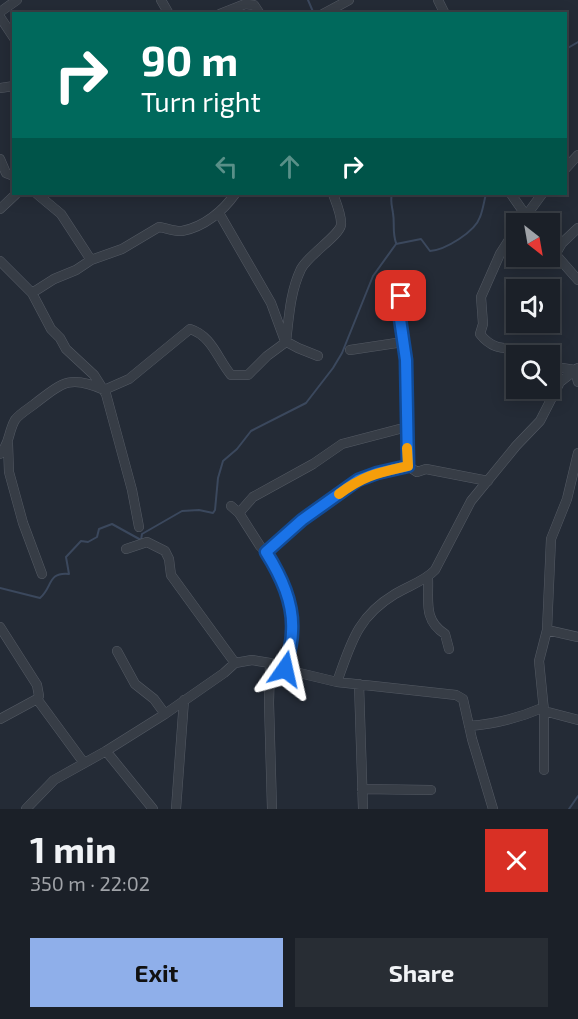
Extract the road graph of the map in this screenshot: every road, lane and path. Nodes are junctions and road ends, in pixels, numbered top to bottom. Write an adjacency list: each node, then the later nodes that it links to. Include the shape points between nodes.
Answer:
1 (17, 0): 3 (street)
2 (349, 0): 6 (street)
3 (0, 12)
4 (225, 12): 5 (street, via 245,4 254,5)
5 (259, 12)
6 (327, 12)
7 (0, 17): 8 (street)
8 (12, 35)
9 (578, 155): 11 (street)
10 (0, 159): 12 (street)
11 (567, 167)
12 (12, 175)
13 (15, 195): 19 (street)
14 (38, 195): 26 (street, via 61,214)
15 (234, 195): 20 (street)
16 (333, 195): 32 (street, via 341,224 301,268 290,300)
17 (512, 195): 21 (street)
18 (541, 195): 22 (street)
19 (0, 208)
20 (219, 213): 26 (street, via 181,232 159,227 122,249); 32 (street, via 271,303)
21 (525, 213)
22 (527, 213)
23 (578, 228): 25 (street)
24 (506, 245): 34 (street, via 480,297 480,334 488,344)
25 (560, 245)
26 (91, 260): 30 (street)
27 (560, 260): 29 (street)
28 (0, 261): 30 (street)
29 (578, 280)
30 (32, 293): 40 (street, via 51,329)
31 (401, 296): 33 (street)
32 (286, 342): 36 (street); 40 (street, via 248,375 231,375 210,343 201,333 190,329 129,379)
33 (403, 342): 35 (street); 41 (street)
34 (506, 348)
35 (350, 350)
36 (318, 356)
37 (560, 367): 38 (street)
38 (577, 369): 39 (street); 46 (street, via 560,382 540,422)
39 (578, 381)
40 (104, 390): 42 (street, via 85,381 56,386 16,418); 49 (street, via 116,423)
41 (407, 428): 45 (street); 48 (street, via 342,444 253,497)
42 (8, 444): 43 (street); 52 (street, via 9,472)
43 (0, 453)
44 (578, 453): 55 (street, via 567,499 551,539)
45 (408, 466): 46 (street, via 417,472 426,469); 51 (street, via 358,480 302,520)
46 (488, 481): 53 (street, via 471,501)
47 (231, 506): 48 (street)
48 (239, 513): 51 (street)
49 (139, 527)
50 (126, 549): 59 (street, via 147,542 165,551 171,575)
51 (266, 552): 61 (street, via 288,595 293,631)
52 (42, 574)
53 (428, 578): 57 (street, via 429,616 445,634); 62 (street, via 379,604 367,616 353,638)
54 (0, 627): 64 (street, via 37,685)
55 (547, 630): 56 (street); 66 (street, via 538,661)
56 (578, 637)
57 (448, 649)
58 (117, 651): 67 (street, via 135,684)
59 (235, 663): 60 (street); 65 (street)
60 (270, 663): 61 (street); 79 (street)
61 (285, 669): 62 (street)
62 (337, 682): 63 (street)
63 (359, 684): 70 (street, via 456,695 463,699); 74 (street)
64 (37, 699): 68 (street); 72 (street)
65 (184, 700): 67 (street); 78 (street)
66 (543, 710): 69 (street); 70 (street); 73 (street)
67 (165, 714): 71 (street)
68 (0, 719)
69 (578, 720)
70 (469, 726): 81 (street)
71 (106, 751): 72 (street); 77 (street)
72 (84, 764): 76 (street, via 54,780)
73 (544, 770)
74 (362, 789): 75 (street); 80 (street)
75 (431, 789)
76 (29, 808)
77 (153, 809)
78 (176, 809)
79 (272, 809)
80 (363, 809)
81 (493, 809)

